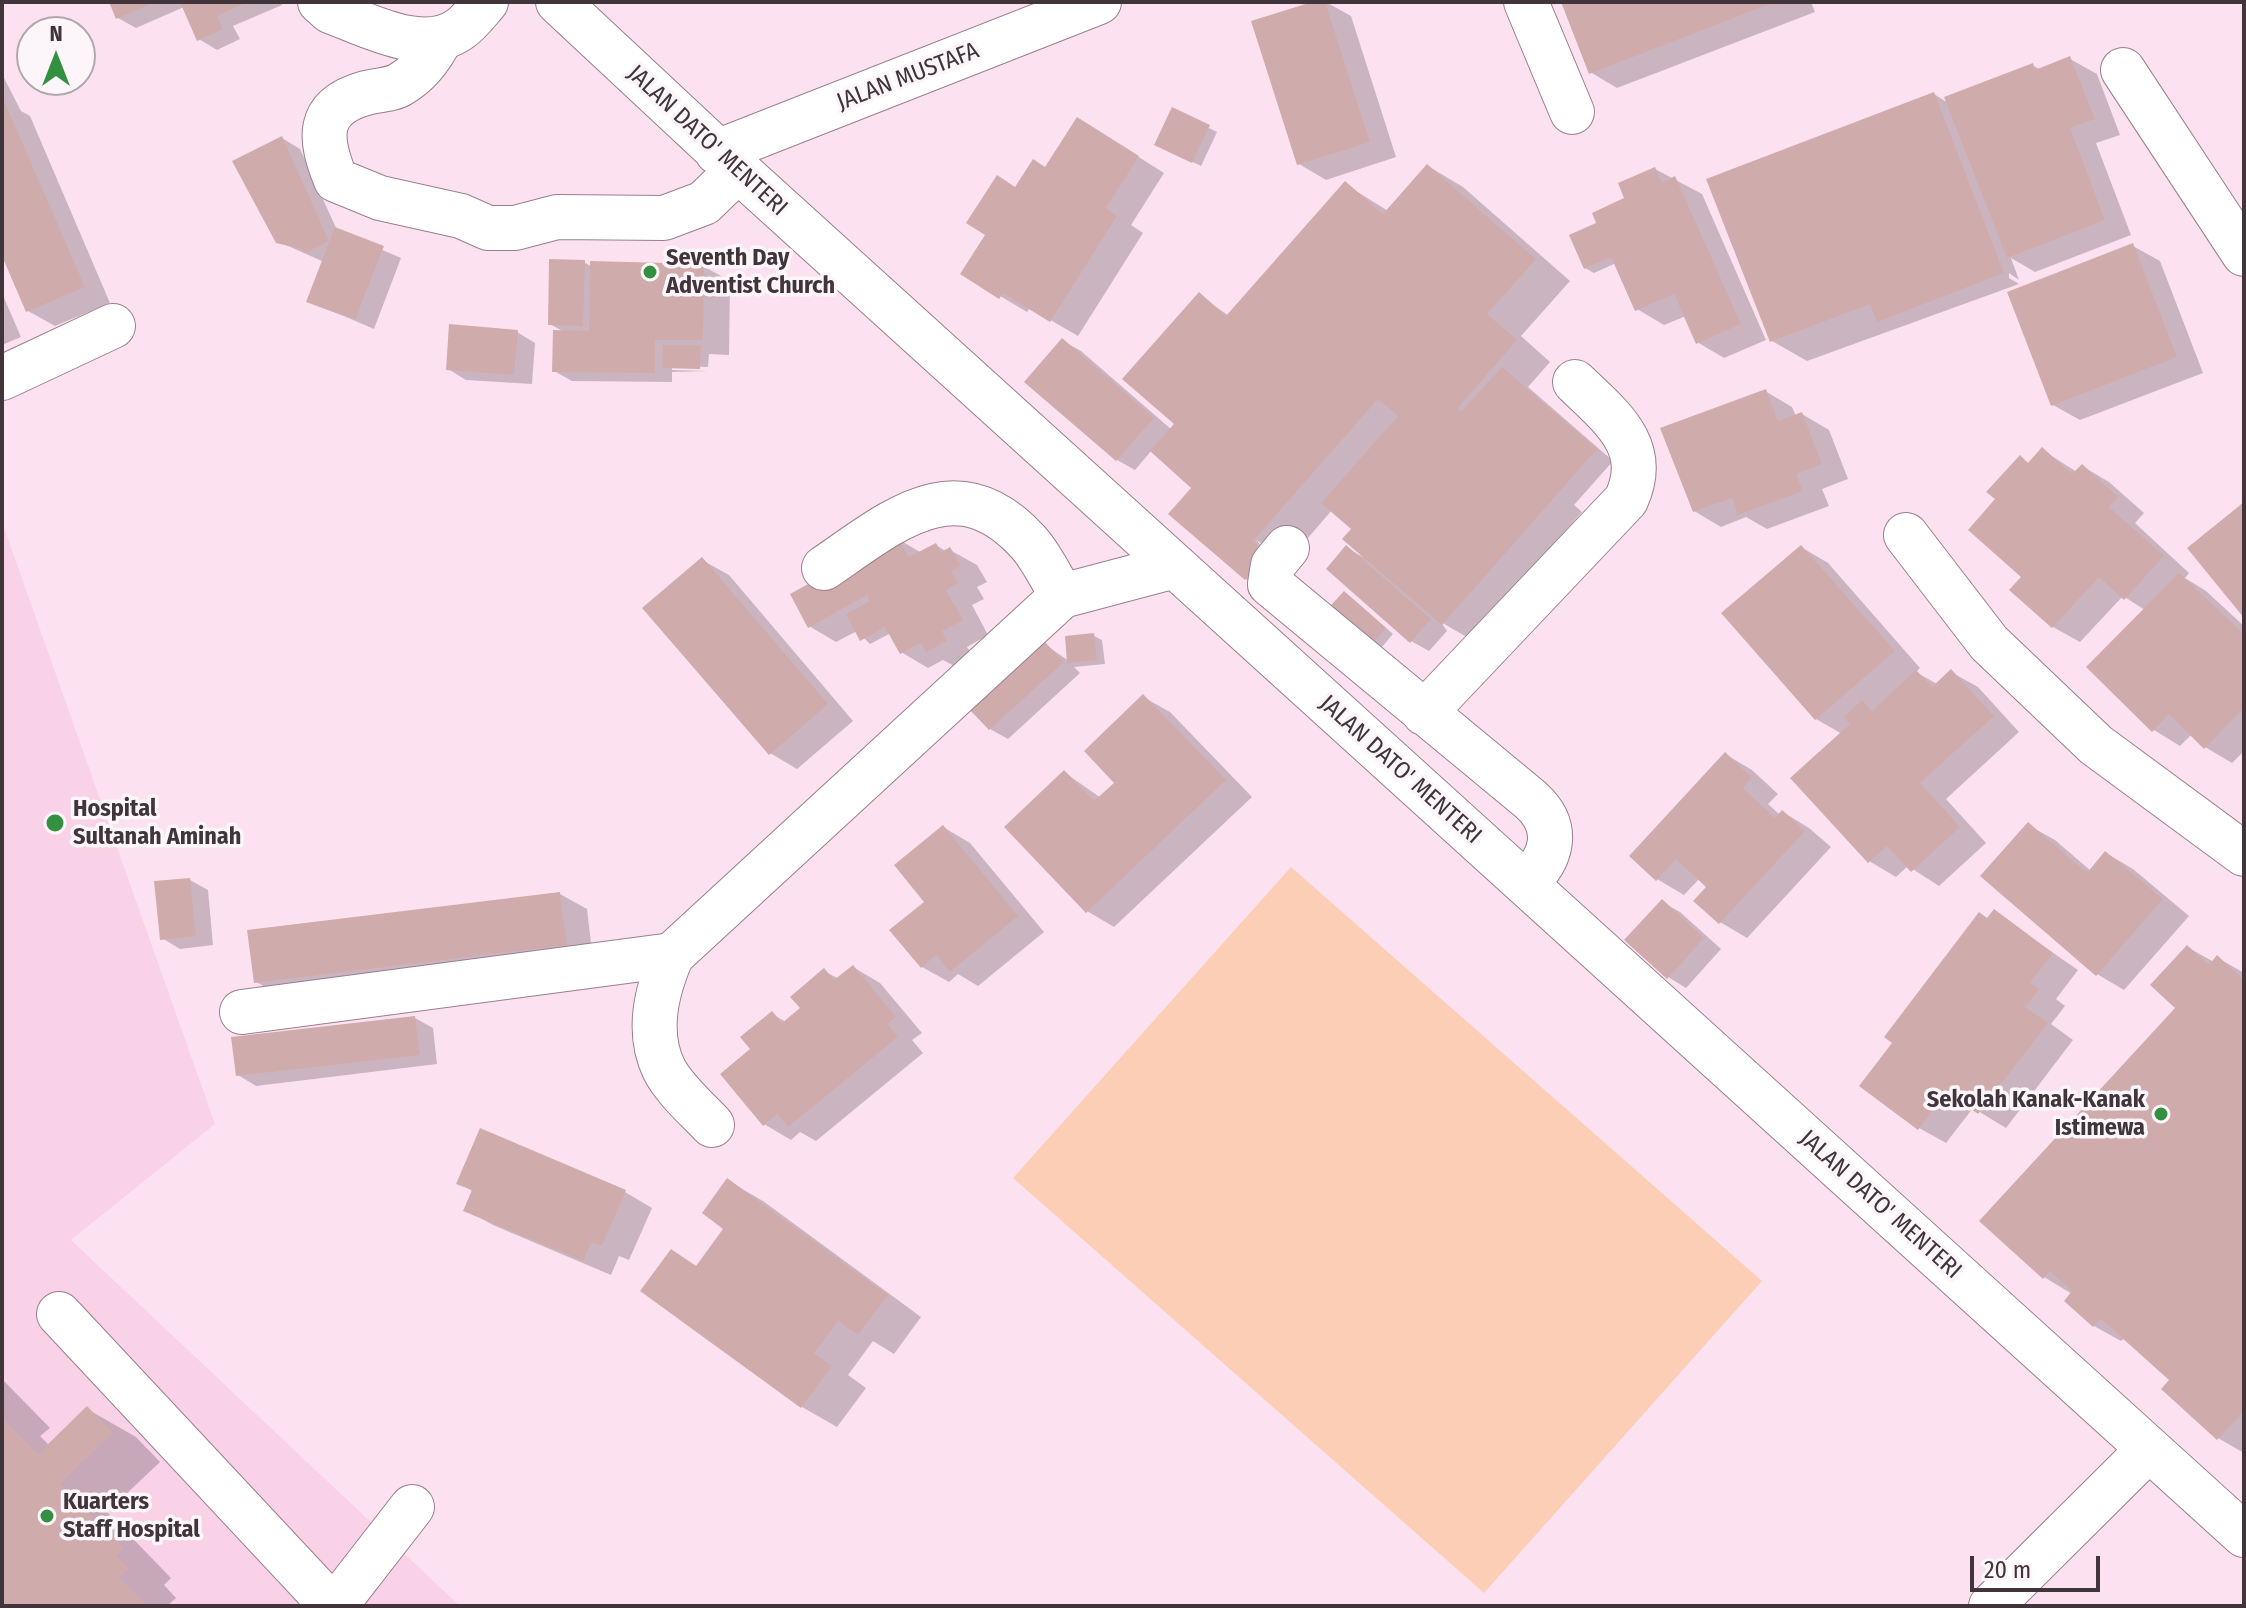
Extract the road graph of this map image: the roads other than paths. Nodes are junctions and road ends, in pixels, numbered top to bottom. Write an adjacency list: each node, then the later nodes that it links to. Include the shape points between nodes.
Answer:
1 (320, 2): 6 (street, via 330,11 411,38)
2 (486, 2): 6 (street, via 460,29)
3 (558, 2): 9 (street, JALAN DATO' MENTERI)
4 (1099, 2): 9 (street, JALAN MUSTAFA)
5 (1526, 2): 8 (street)
6 (441, 38): 9 (street, via 432,58 400,85 335,107 324,127 324,151 336,180 488,228 515,228 557,217 664,218 704,203)
7 (2123, 70): 10 (street)
8 (1572, 112)
9 (728, 161): 16 (street, JALAN DATO' MENTERI)
10 (2244, 254)
11 (113, 326): 12 (street)
12 (2, 378)
13 (1575, 382): 19 (street, via 1611,416 1631,446 1635,475 1626,500)
14 (1906, 535): 20 (street, via 1989,643 2085,735)
15 (1287, 548): 19 (street, via 1273,565 1270,584)
16 (1175, 566): 18 (street); 21 (street, JALAN DATO' MENTERI)
17 (824, 568): 18 (street, via 924,506 977,504 1030,545)
18 (1062, 596): 22 (street)
19 (1424, 713): 21 (street, via 1547,818 1548,851)
20 (2244, 854)
21 (1525, 883): 26 (street, JALAN DATO' MENTERI)
22 (672, 955): 23 (street); 24 (street, via 657,990 655,1029 664,1069)
23 (242, 1012)
24 (712, 1125)
25 (59, 1314): 29 (street)
26 (2149, 1449): 28 (street, JALAN DATO' MENTERI); 30 (street)
27 (412, 1507): 29 (street)
28 (2244, 1535)
29 (333, 1606)
30 (1991, 1606)

